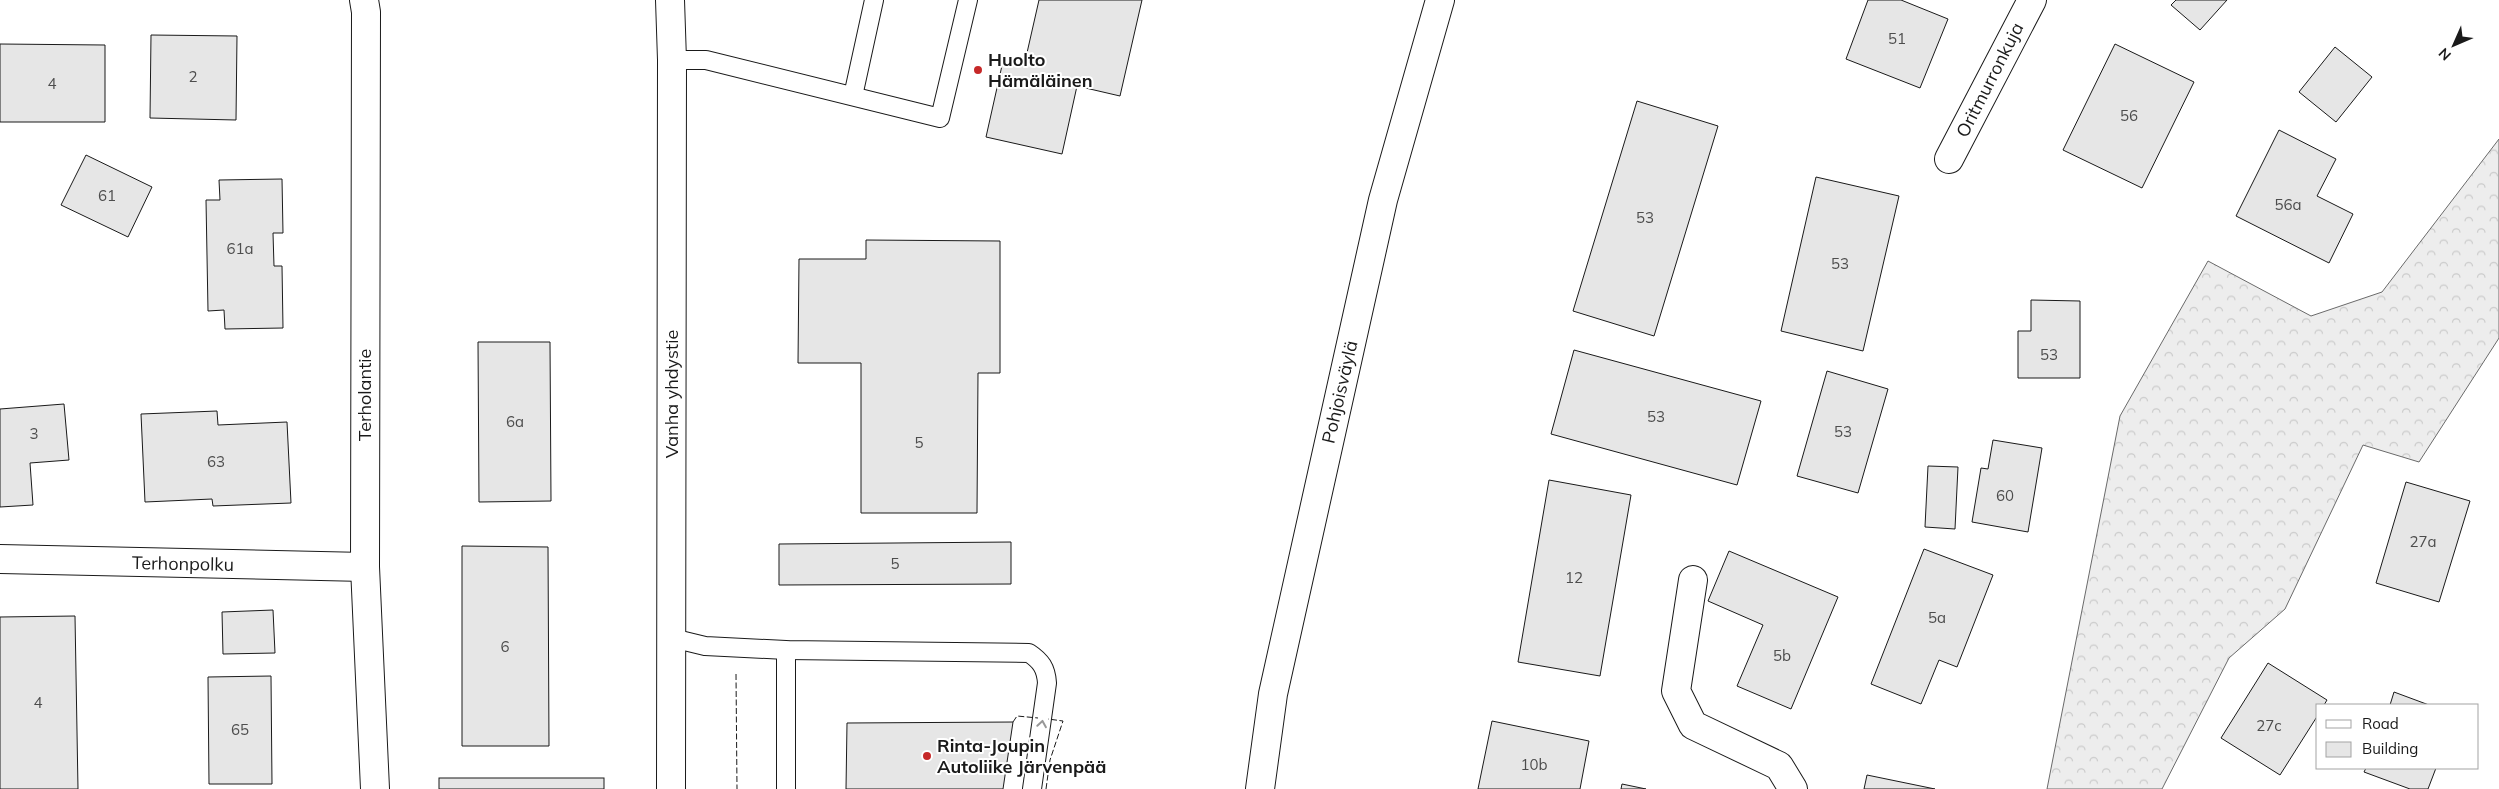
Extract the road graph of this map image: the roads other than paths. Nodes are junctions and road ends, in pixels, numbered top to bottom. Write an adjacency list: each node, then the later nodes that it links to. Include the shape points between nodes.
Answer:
1 (364, 0): 11 (street, Terholantie)
2 (670, 0): 7 (street, Vanha yhdystie)
3 (874, 0): 8 (lane)
4 (968, 0): 8 (lane, via 940,118)
5 (1440, 0): 19 (street, Pohjoisväylä, via 1381,210 1273,694)
6 (2032, 0): 9 (street, Oritmurronkuja)
7 (672, 60): 8 (lane, via 706,60); 13 (street, Vanha yhdystie)
8 (853, 96)
9 (1949, 160)
10 (0, 559): 11 (street, Terhonpolku)
11 (365, 566): 15 (street, Terholantie)
12 (1693, 580): 20 (street, via 1676,691 1693,725 1779,766)
13 (672, 638): 14 (lane, via 705,646); 16 (street, Vanha yhdystie)
14 (786, 650): 17 (lane); 18 (lane, one-way to 14, via 1048,683 1040,660 1029,652)
15 (375, 789)
16 (671, 789)
17 (786, 789)
18 (1032, 789)
19 (1260, 789)
20 (1793, 789)

